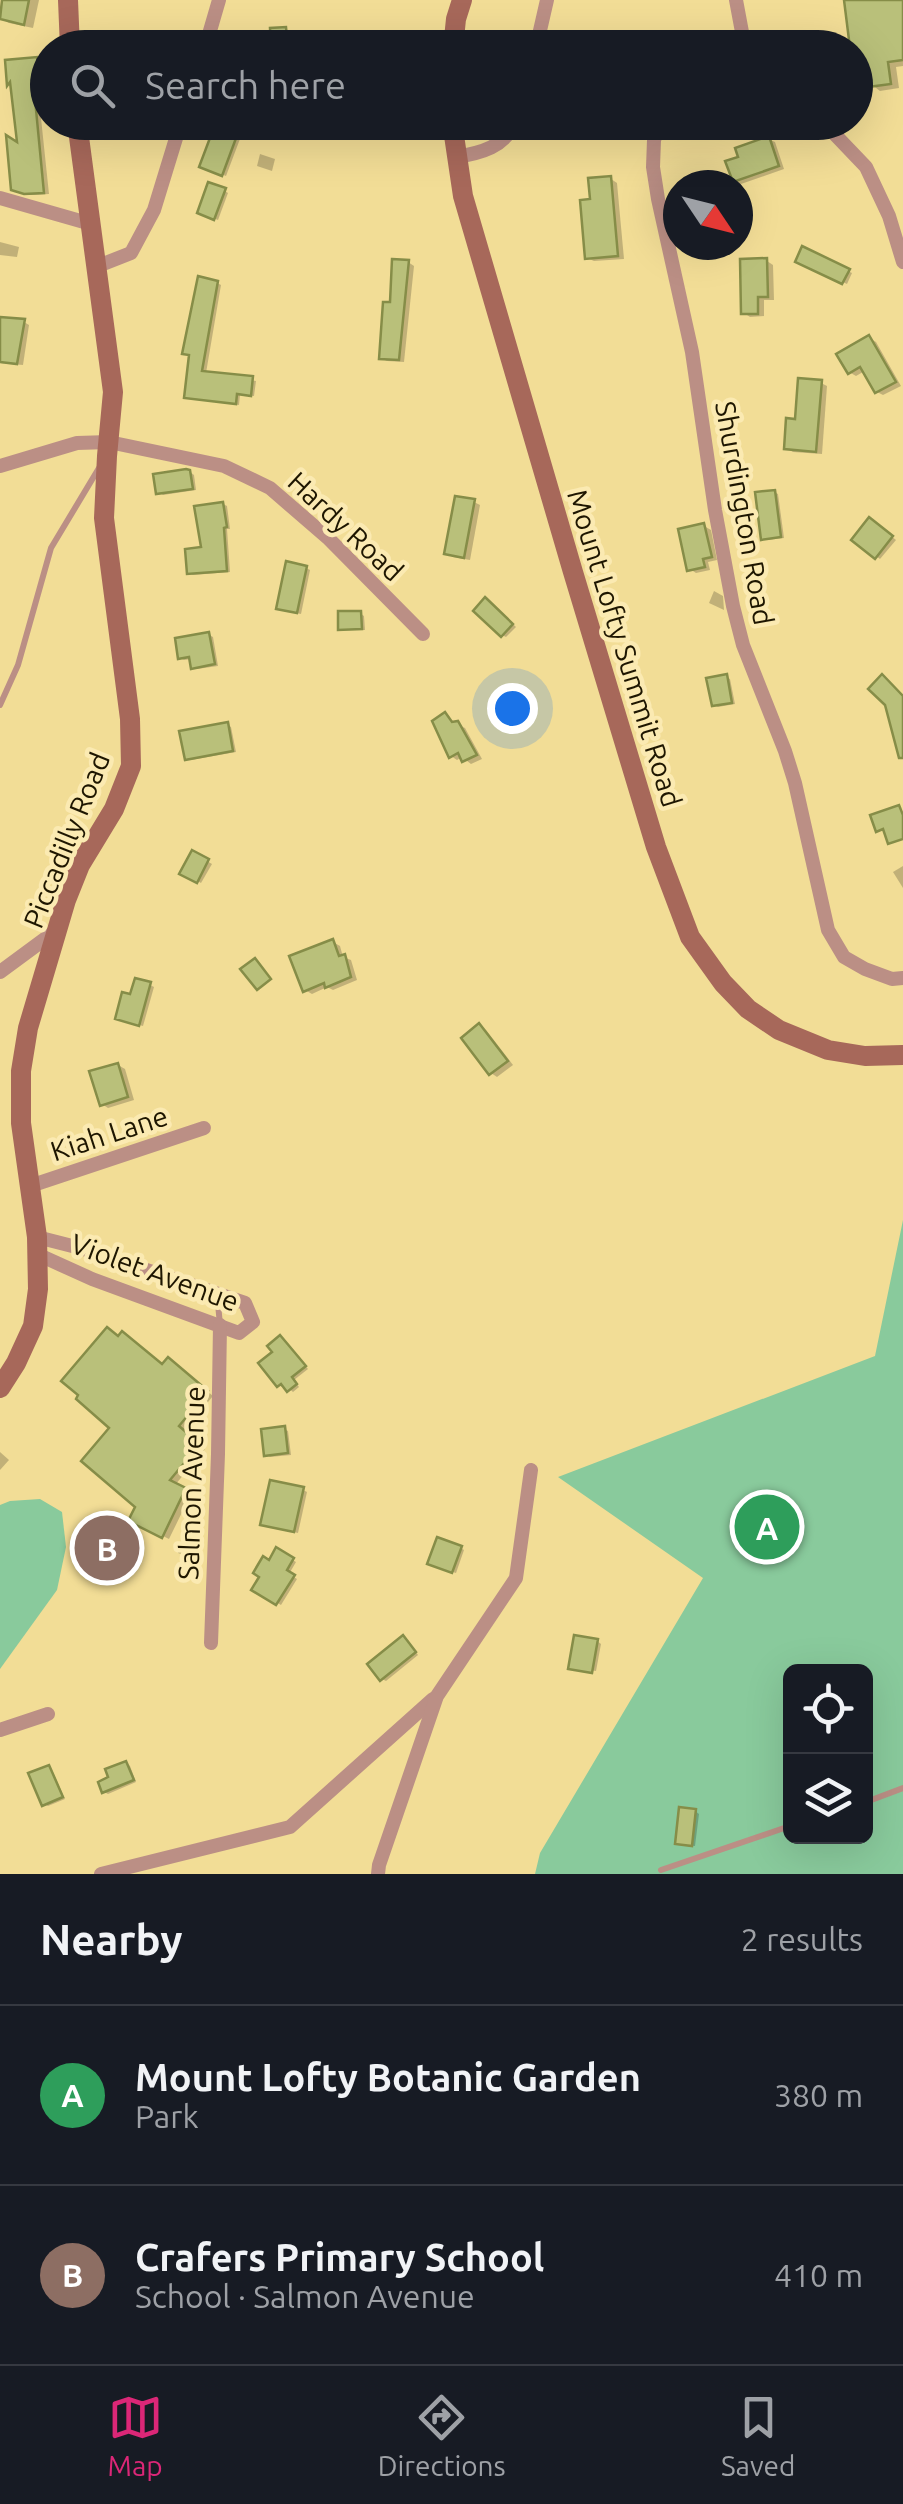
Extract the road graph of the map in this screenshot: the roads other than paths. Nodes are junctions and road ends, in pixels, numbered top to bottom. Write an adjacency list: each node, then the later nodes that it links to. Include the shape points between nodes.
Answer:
1 (68, 0): 6 (main road)
2 (219, 0): 7 (street)
3 (462, 0): 8 (main road)
4 (547, 0): 9 (street)
5 (736, 0): 10 (street)
6 (69, 30)
7 (211, 30)
8 (455, 30)
9 (540, 30)
10 (742, 30)
11 (79, 140): 19 (main road, Piccadilly Road)
12 (175, 140): 21 (street, via 154,210 132,253)
13 (454, 140): 17 (main road, Mount Lofty Summit Road)
14 (503, 140): 17 (street)
15 (654, 140): 28 (street, Shurdington Road, via 653,167 743,645 795,783 828,930 844,957)
16 (840, 140): 20 (street, via 866,167)
17 (456, 157): 29 (main road, Mount Lofty Summit Road, via 573,572 690,938 748,1009 779,1030 828,1050)
18 (0, 198): 19 (street)
19 (91, 224): 21 (main road, Piccadilly Road)
20 (903, 262)
21 (98, 266): 22 (main road, Piccadilly Road, via 113,392)
22 (108, 449): 23 (street, Hardy Road, via 77,444); 24 (street, Hardy Road, via 224,466 270,488); 25 (lane, via 51,548); 26 (main road, Piccadilly Road, via 104,518 130,766 80,866)
23 (0, 466)
24 (423, 634)
25 (0, 705)
26 (57, 930): 27 (street); 31 (main road, Piccadilly Road, via 21,1071)
27 (0, 972)
28 (903, 978)
29 (903, 1056)
30 (204, 1128): 31 (street, Kiah Lane)
31 (30, 1186): 32 (main road, Piccadilly Road)
32 (37, 1245): 33 (street, Violet Avenue, via 84,1248); 34 (street, Violet Avenue, via 92,1279); 35 (main road, Piccadilly Road, via 33,1326)
33 (217, 1292): 34 (lane); 34 (street, Violet Avenue, via 245,1302 253,1322 239,1332)
34 (220, 1325): 37 (street, Salmon Avenue)
35 (0, 1388)
36 (530, 1470): 38 (street, via 516,1578)
37 (211, 1643)
38 (437, 1696): 45 (street, via 290,1827); 46 (street)
39 (48, 1714): 40 (street)
40 (0, 1730)
41 (903, 1788): 42 (lane)
42 (873, 1799)
43 (783, 1828): 44 (lane)
44 (661, 1870)
45 (101, 1874)
46 (378, 1874)

